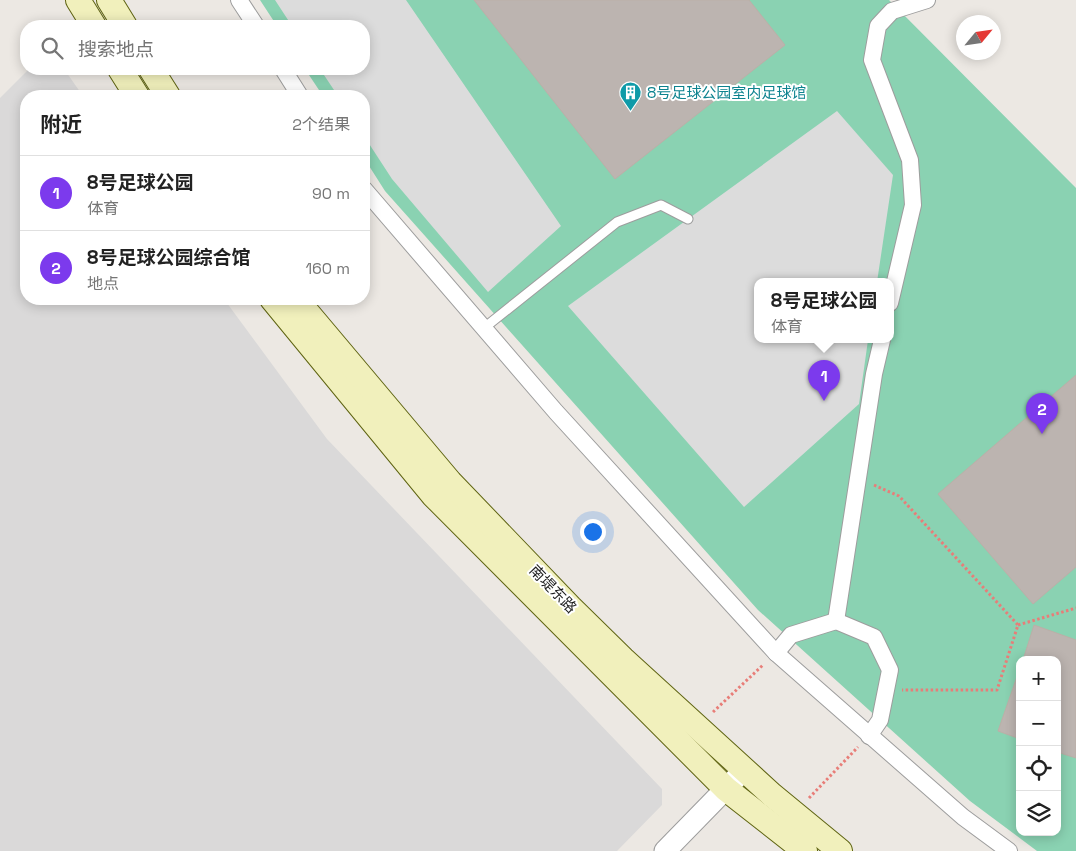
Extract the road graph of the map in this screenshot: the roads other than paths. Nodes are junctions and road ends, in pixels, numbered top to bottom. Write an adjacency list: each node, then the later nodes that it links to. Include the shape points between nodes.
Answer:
1 (78, 0): 5 (main road)
2 (109, 0): 6 (main road)
3 (239, 0): 7 (street)
4 (927, 0): 16 (street, via 892,11 878,26 872,60 910,160 913,205)
5 (90, 20)
6 (121, 20)
7 (252, 20)
8 (124, 75): 11 (main road)
9 (155, 75): 12 (main road)
10 (286, 75): 13 (street)
11 (133, 90)
12 (164, 90)
13 (296, 90)
14 (370, 196): 19 (street)
15 (688, 218): 19 (lane, via 660,205 617,222)
16 (894, 286)
17 (277, 305): 25 (main road, 南堤东路, via 433,495)
18 (301, 305): 24 (main road, 南堤东路, via 450,482 570,607)
19 (484, 328): 22 (street, via 556,412)
20 (881, 343): 21 (street)
21 (836, 620): 22 (street, via 791,635); 23 (street, via 874,636 890,670 880,720)
22 (776, 652): 23 (street)
23 (869, 736): 29 (street, via 963,817)
24 (744, 770): 25 (street); 28 (main road, 南堤东路)
25 (726, 789): 26 (street); 27 (main road, 南堤东路)
26 (665, 851)
27 (805, 851)
28 (840, 851)
29 (1009, 851)

